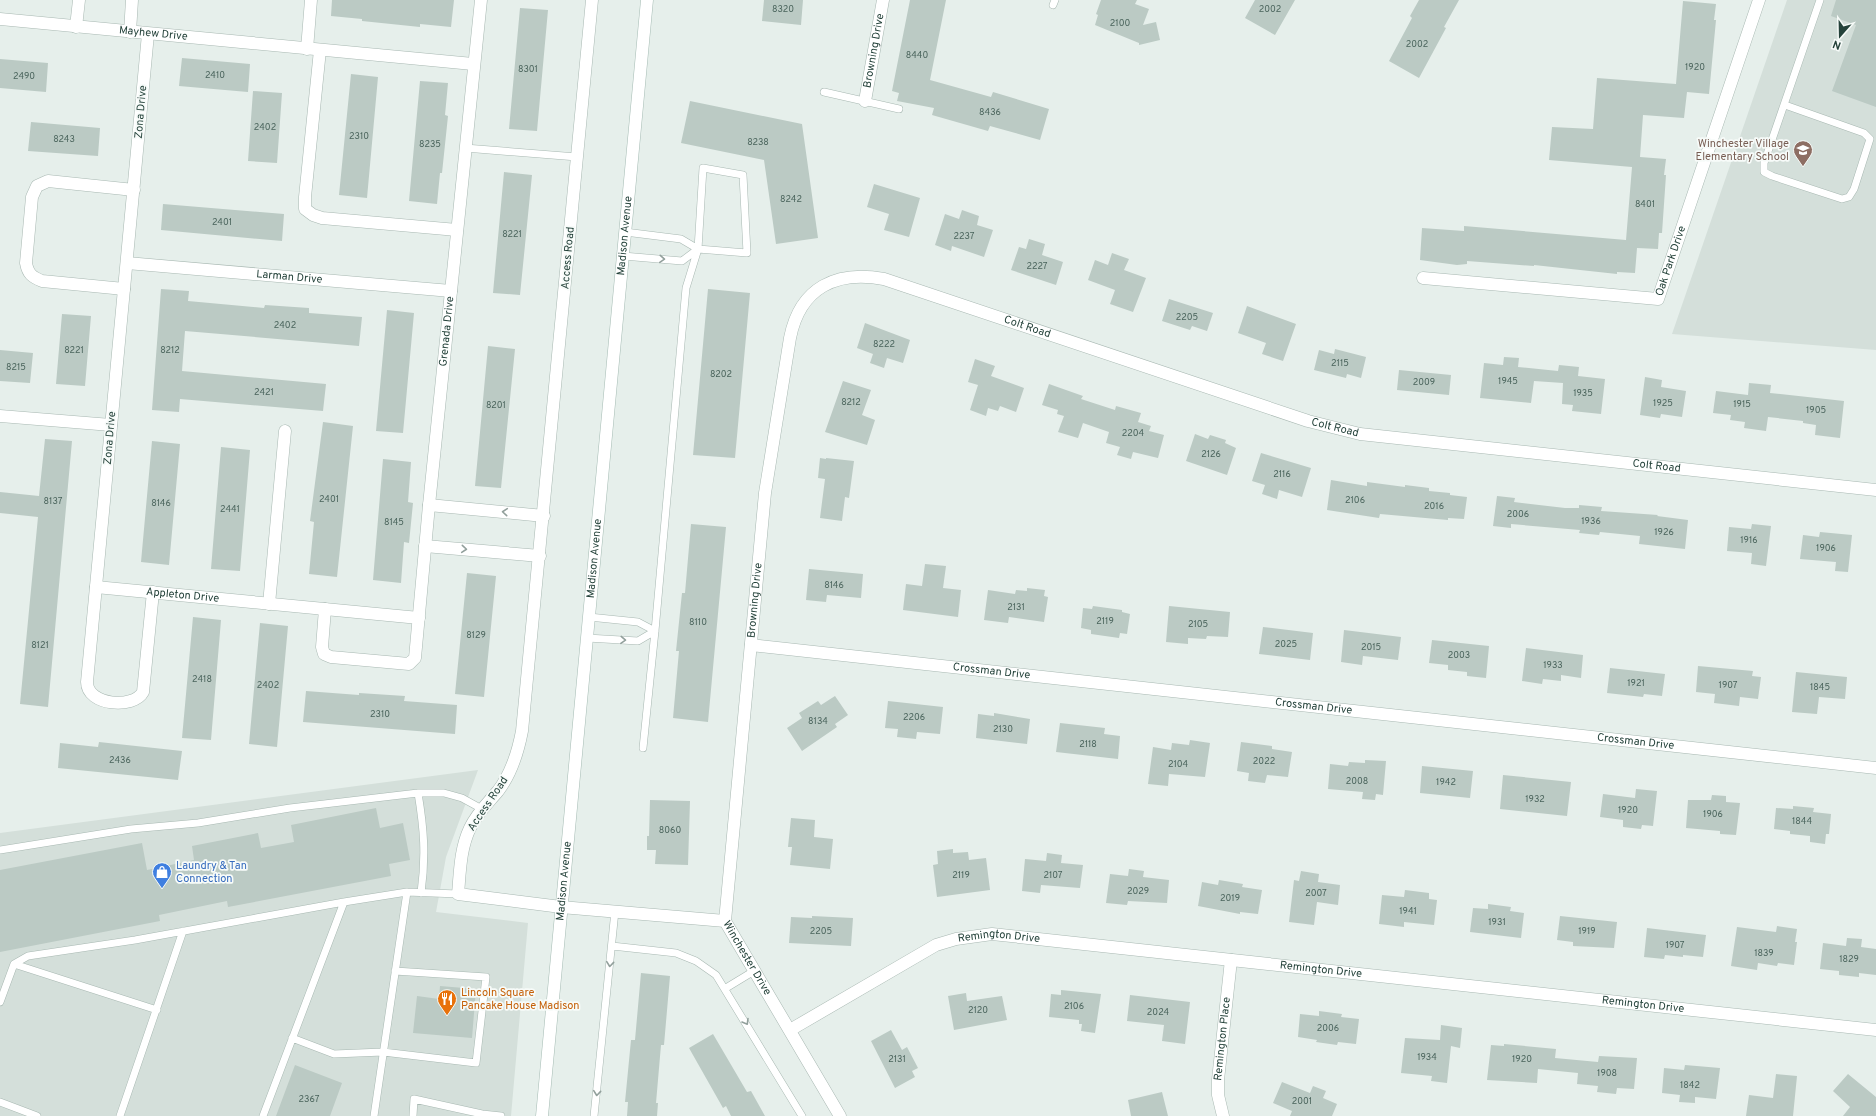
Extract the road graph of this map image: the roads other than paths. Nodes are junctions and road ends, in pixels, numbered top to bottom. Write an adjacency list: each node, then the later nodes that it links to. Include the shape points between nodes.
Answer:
1 (79, 0): 11 (street)
2 (132, 0): 12 (street)
3 (311, 0): 14 (street)
4 (481, 0): 16 (street, Grenada Drive)
5 (592, 0): 22 (street, Access Road)
6 (647, 0): 25 (street, Madison Avenue)
7 (883, 0): 18 (street, Browning Drive)
8 (1759, 0): 29 (street, Oak Park Drive, via 1658,298)
9 (1820, 0): 19 (lane)
10 (0, 19): 11 (street, Mayhew Drive)
11 (76, 27): 12 (street, Mayhew Drive)
12 (130, 32): 13 (street, Mayhew Drive)
13 (148, 34): 14 (street, Mayhew Drive); 23 (street, Zona Drive)
14 (307, 49): 15 (street, Mayhew Drive)
15 (320, 50): 16 (street, Mayhew Drive); 24 (street, via 305,209 312,215 322,218)
16 (473, 64): 21 (street, Grenada Drive)
17 (824, 92): 18 (lane)
18 (865, 102): 20 (lane)
19 (1785, 105): 19 (lane, via 1764,163 1764,172 1842,199 1849,197 1870,139 1864,133)
20 (899, 109)
21 (465, 148): 22 (lane); 24 (street, Grenada Drive)
22 (577, 157): 38 (street, Access Road)
23 (134, 190): 28 (street, Zona Drive); 30 (street, via 53,181 44,182 35,188 32,197 26,263 31,276 42,281)
24 (457, 230): 32 (street, Grenada Drive)
25 (626, 232): 26 (lane, via 681,239); 27 (street, Madison Avenue)
26 (698, 249): 26 (lane, via 703,168 743,175 747,253); 27 (lane, one-way to 26, via 682,261); 47 (lane, via 686,288)
27 (623, 256): 45 (street, Madison Avenue)
28 (127, 263): 30 (street, Zona Drive); 32 (street, Larman Drive)
29 (1423, 278)
30 (124, 289): 34 (street, Zona Drive)
31 (818, 289): 36 (street, Colt Road, via 837,279 857,275 884,279 1308,421 1360,434); 49 (street, Browning Drive, via 799,311 792,327 765,493)
32 (451, 292): 37 (street, Grenada Drive)
33 (0, 416): 34 (street)
34 (111, 425): 41 (street, Zona Drive)
35 (285, 431): 43 (street)
36 (1876, 490)
37 (429, 505): 38 (street, one-way to 37); 39 (street, Grenada Drive)
38 (544, 516): 40 (street, Access Road)
39 (425, 546): 40 (street, one-way to 40); 46 (street, Grenada Drive)
40 (540, 556): 53 (street, Access Road, via 521,739 506,778)
41 (96, 587): 42 (street, Appleton Drive); 42 (street, Zona Drive, via 87,686 91,695 102,701 133,702 140,698 143,692)
42 (153, 592): 43 (street, Appleton Drive)
43 (269, 604): 44 (street, Appleton Drive)
44 (325, 609): 46 (street, Appleton Drive); 46 (street, Grenada Drive, via 322,647 324,654 331,657 409,664 416,655)
45 (589, 617): 47 (lane, via 638,622); 48 (street, Madison Avenue)
46 (419, 618)
47 (656, 631): 48 (lane, one-way to 47, via 638,641); 50 (lane)
48 (587, 638): 59 (street, Madison Avenue)
49 (751, 645): 51 (street, Crossman Drive); 61 (street, Browning Drive)
50 (643, 748)
51 (1876, 768)
52 (418, 792): 53 (lane, via 444,793 462,798); 54 (lane, via 290,808 198,823 131,829); 56 (lane, via 425,847)
53 (482, 809): 57 (street, Access Road, via 464,844)
54 (0, 850)
55 (407, 892): 56 (lane); 58 (lane); 66 (lane)
56 (420, 893): 57 (lane)
57 (458, 894): 59 (street)
58 (344, 902): 62 (lane); 73 (lane)
59 (562, 907): 60 (street, Winchester Drive); 83 (street, Madison Avenue)
60 (615, 911): 61 (street, Winchester Drive); 63 (lane)
61 (725, 921): 67 (street, Winchester Drive)
62 (183, 931): 65 (lane, via 28,956); 70 (lane)
63 (612, 946): 68 (lane, via 676,953 696,960 716,975); 84 (lane, one-way to 84)
64 (1231, 960): 71 (street, Remington Drive, via 992,934 970,936 936,945); 72 (street, Remington Drive); 87 (street, Remington Place, via 1218,1080 1218,1095)
65 (14, 964): 69 (lane); 70 (lane)
66 (395, 971): 74 (lane); 74 (lane, via 486,977 476,1063)
67 (754, 971): 68 (lane); 71 (street, Winchester Drive)
68 (726, 988): 85 (lane, one-way to 85)
69 (0, 1002)
70 (157, 1010): 78 (lane)
71 (790, 1030): 86 (street, Winchester Drive)
72 (1876, 1030)
73 (292, 1038): 74 (lane, via 334,1054); 79 (lane)
74 (383, 1052): 80 (lane)
75 (0, 1102): 77 (lane)
76 (482, 1115): 81 (lane, via 414,1099); 82 (lane)
77 (37, 1116)
78 (120, 1116)
79 (263, 1116)
80 (374, 1116)
81 (413, 1116)
82 (501, 1116)
83 (542, 1116)
84 (594, 1116)
85 (802, 1116)
86 (840, 1116)
87 (1223, 1116)

